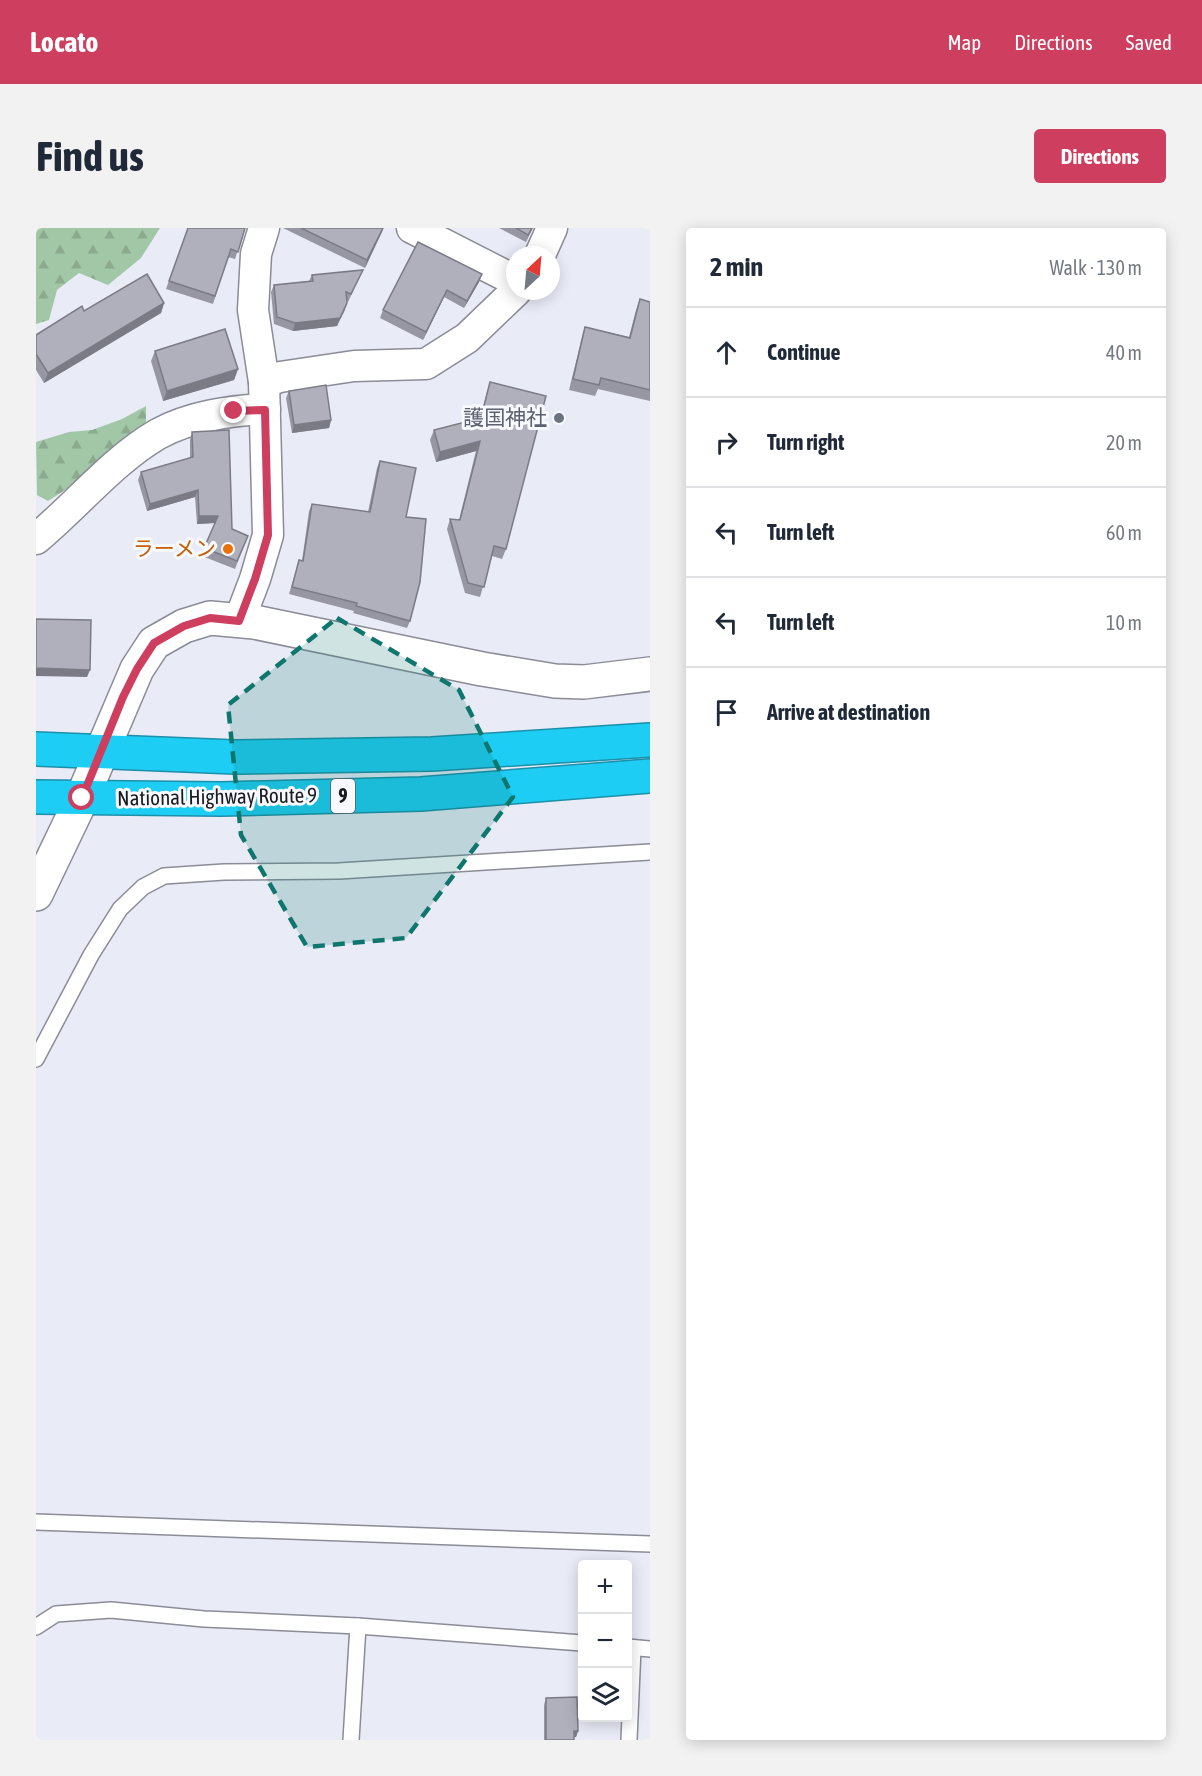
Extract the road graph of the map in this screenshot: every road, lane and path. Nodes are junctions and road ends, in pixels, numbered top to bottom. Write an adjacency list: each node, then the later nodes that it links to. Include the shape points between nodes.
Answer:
1 (264, 228): 7 (street, via 256,254 253,310)
2 (412, 228): 5 (street)
3 (552, 228): 4 (street)
4 (544, 246)
5 (506, 276)
6 (507, 300): 7 (street, via 467,338 426,364 354,366 280,377)
7 (265, 396): 8 (street, via 234,411 189,421 159,434 129,454); 9 (street, via 268,535)
8 (36, 539)
9 (239, 621): 10 (street, via 555,681 584,682); 13 (street, via 210,618 184,626 154,643 137,669)
10 (650, 674)
11 (650, 740): 13 (highway, National Highway Route 9 / 9, via 432,754 235,757)
12 (36, 749): 13 (highway, National Highway Route 9 / 9)
13 (102, 751): 16 (street)
14 (650, 776): 16 (highway, National Highway Route 9 / 9, via 421,794)
15 (36, 797): 16 (highway, National Highway Route 9 / 9)
16 (82, 798): 18 (street)
17 (650, 852): 19 (lane, via 339,871 164,876 143,887 120,909)
18 (36, 894)
19 (36, 1059)
20 (36, 1522): 21 (lane)
21 (650, 1544)
22 (358, 1626): 23 (lane, via 111,1610 56,1614); 24 (lane); 28 (lane)
23 (36, 1627)
24 (578, 1643)
25 (632, 1648): 26 (lane)
26 (650, 1649)
27 (630, 1668): 29 (lane)
28 (351, 1740)
29 (629, 1740)

